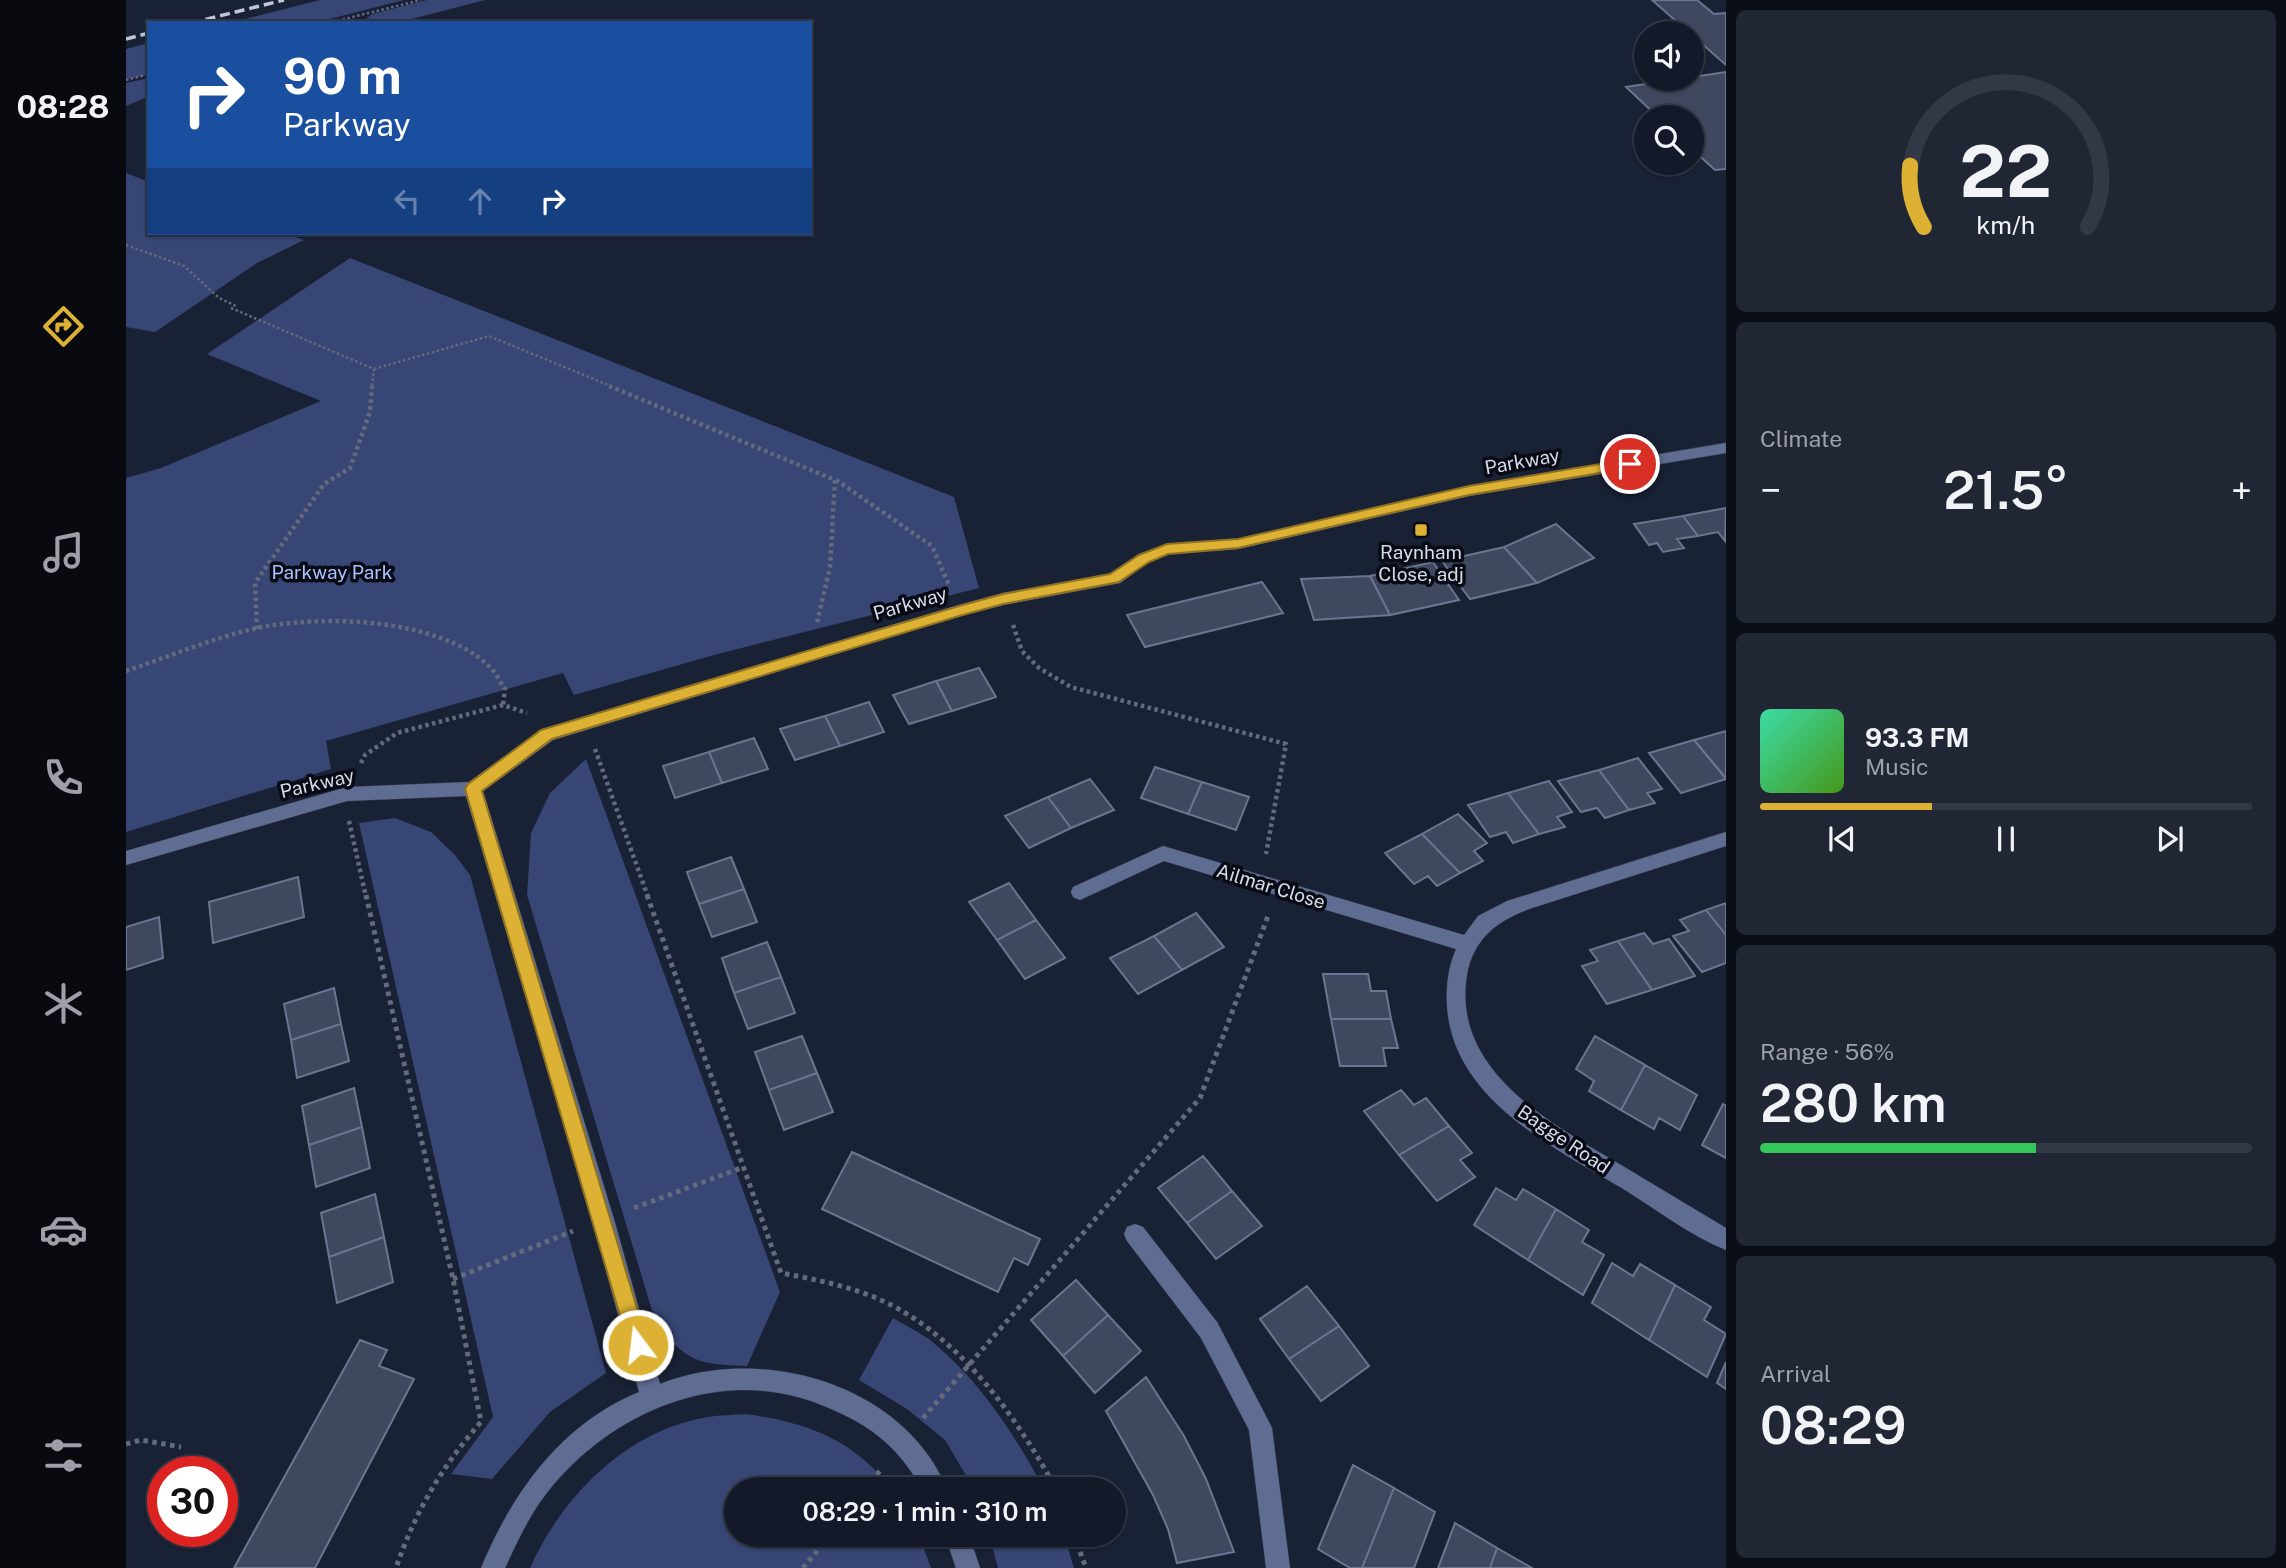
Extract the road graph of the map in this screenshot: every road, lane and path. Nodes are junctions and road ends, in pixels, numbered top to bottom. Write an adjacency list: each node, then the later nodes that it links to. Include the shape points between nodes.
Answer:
1 (422, 0): 2 (path)
2 (336, 21)
3 (147, 75): 4 (path)
4 (126, 80)
5 (126, 245): 6 (path, via 184,266 233,307)
6 (374, 369): 8 (path, via 489,336); 11 (path, via 370,412 350,468 324,484 255,583)
7 (1726, 448): 9 (street, Parkway, via 1469,491 1238,544 1167,549 1114,579)
8 (835, 480): 10 (path, via 932,546); 12 (path, via 830,567)
9 (1003, 599): 10 (street, Parkway); 21 (path, via 1022,650 1039,668 1071,687 1286,744)
10 (959, 611): 12 (street, Parkway)
11 (257, 629): 13 (path); 14 (path, via 300,622 404,626 488,665 505,689)
12 (809, 655): 15 (street, Parkway)
13 (126, 671)
14 (503, 705): 16 (path, via 527,713); 18 (path, via 397,733 365,755)
15 (585, 722): 16 (street, Parkway); 27 (path, via 781,1273 845,1286 880,1300 925,1327)
16 (547, 735): 17 (street, Parkway)
17 (473, 789): 18 (street, Parkway); 28 (street)
18 (347, 794): 20 (street, Parkway); 37 (path, via 481,1422 430,1485)
19 (1726, 839): 24 (street, Bagge Road, via 1527,902 1487,921)
20 (126, 858)
21 (1260, 882): 22 (street, Ailmar Close); 23 (street, Ailmar Close, via 1163,853)
22 (1279, 889): 24 (street, Ailmar Close); 27 (path, via 1200,1098)
23 (1080, 892)
24 (1467, 944): 26 (street, Bagge Road, via 1457,975 1454,1013 1468,1049 1488,1081 1519,1112 1555,1137)
25 (1135, 1234): 42 (street, via 1209,1330 1260,1428)
26 (1726, 1240)
27 (968, 1363): 29 (path); 33 (path, via 1030,1444)
28 (652, 1396): 29 (street, via 695,1382 739,1377 782,1380 824,1392); 38 (street, via 611,1418 573,1447 511,1528)
29 (904, 1441): 32 (street)
30 (126, 1444): 31 (path, via 141,1440)
31 (181, 1447)
32 (927, 1477)
33 (1049, 1477)
34 (820, 1547): 39 (path)
35 (961, 1547): 40 (street)
36 (1078, 1547): 41 (path)
37 (396, 1568)
38 (493, 1568)
39 (803, 1568)
40 (968, 1568)
41 (1086, 1568)
42 (1278, 1568)

